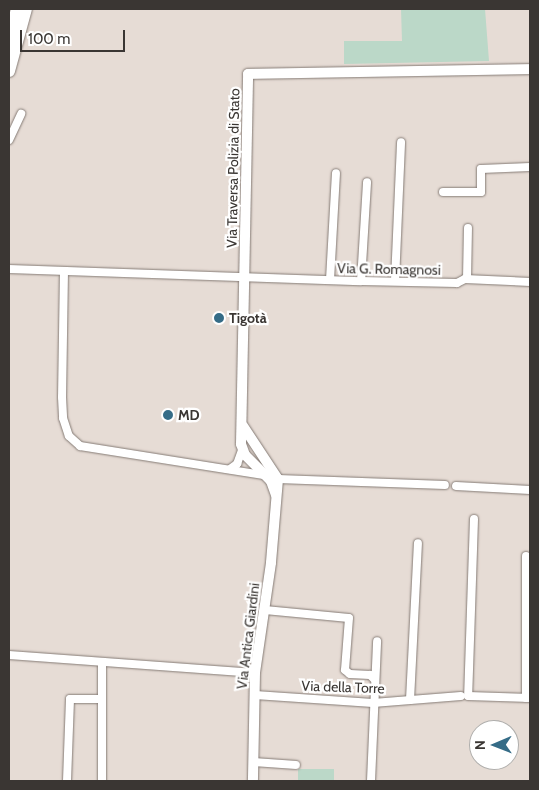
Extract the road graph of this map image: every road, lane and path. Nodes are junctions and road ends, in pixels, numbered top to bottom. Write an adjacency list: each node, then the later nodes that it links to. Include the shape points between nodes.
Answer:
1 (17, 9): 3 (highway)
2 (26, 9): 5 (highway)
3 (9, 41)
4 (530, 69): 16 (street, Via Traversa Polizia di Stato, via 248,74)
5 (9, 70)
6 (21, 114): 7 (street)
7 (9, 140)
8 (401, 142): 20 (street)
9 (530, 167): 12 (street, via 481,169 481,192)
10 (336, 173): 18 (street)
11 (367, 182): 19 (street)
12 (443, 192)
13 (468, 228): 17 (street)
14 (9, 269): 15 (street, Via G. Romagnosi)
15 (64, 271): 16 (street, Via G. Romagnosi); 26 (street, via 62,397 68,436 80,446)
16 (246, 278): 18 (street, Via G. Romagnosi); 22 (street, Via Traversa Polizia di Stato)
17 (467, 279): 20 (street, Via G. Romagnosi, via 457,283); 21 (street, Via G. Romagnosi)
18 (330, 280): 19 (street, Via G. Romagnosi)
19 (361, 281): 20 (street, Via G. Romagnosi)
20 (394, 282)
21 (530, 282)
22 (242, 425): 23 (street); 24 (street)
23 (254, 446): 24 (street); 25 (street)
24 (242, 450): 26 (street, via 237,464); 27 (street)
25 (266, 462): 27 (street); 28 (street)
26 (230, 469): 27 (street)
27 (261, 472): 28 (street); 32 (street)
28 (277, 477): 29 (street); 32 (street, Via Antica Giardini)
29 (445, 485)
30 (456, 486): 31 (street)
31 (530, 490)
32 (276, 495): 36 (street, Via Antica Giardini)
33 (474, 519): 43 (street)
34 (418, 543): 46 (street)
35 (526, 556): 44 (street)
36 (265, 610): 40 (street, Via Antica Giardini); 41 (street, Via della Torre, via 350,618 345,670)
37 (376, 641): 41 (street)
38 (9, 655): 39 (street)
39 (102, 662): 40 (street); 45 (street)
40 (255, 673): 42 (street, Via Antica Giardini)
41 (374, 678): 47 (street)
42 (254, 695): 47 (street, Via della Torre); 48 (street, Via Antica Giardini)
43 (464, 696): 44 (street, Via della Torre); 46 (street, Via della Torre)
44 (528, 698)
45 (102, 699): 50 (street, via 70,698); 51 (street)
46 (410, 700): 47 (street, Via della Torre)
47 (373, 703): 53 (street)
48 (254, 762): 49 (street); 52 (street, Via Antica Giardini)
49 (296, 766)
50 (67, 781)
51 (102, 781)
52 (253, 781)
53 (371, 781)

